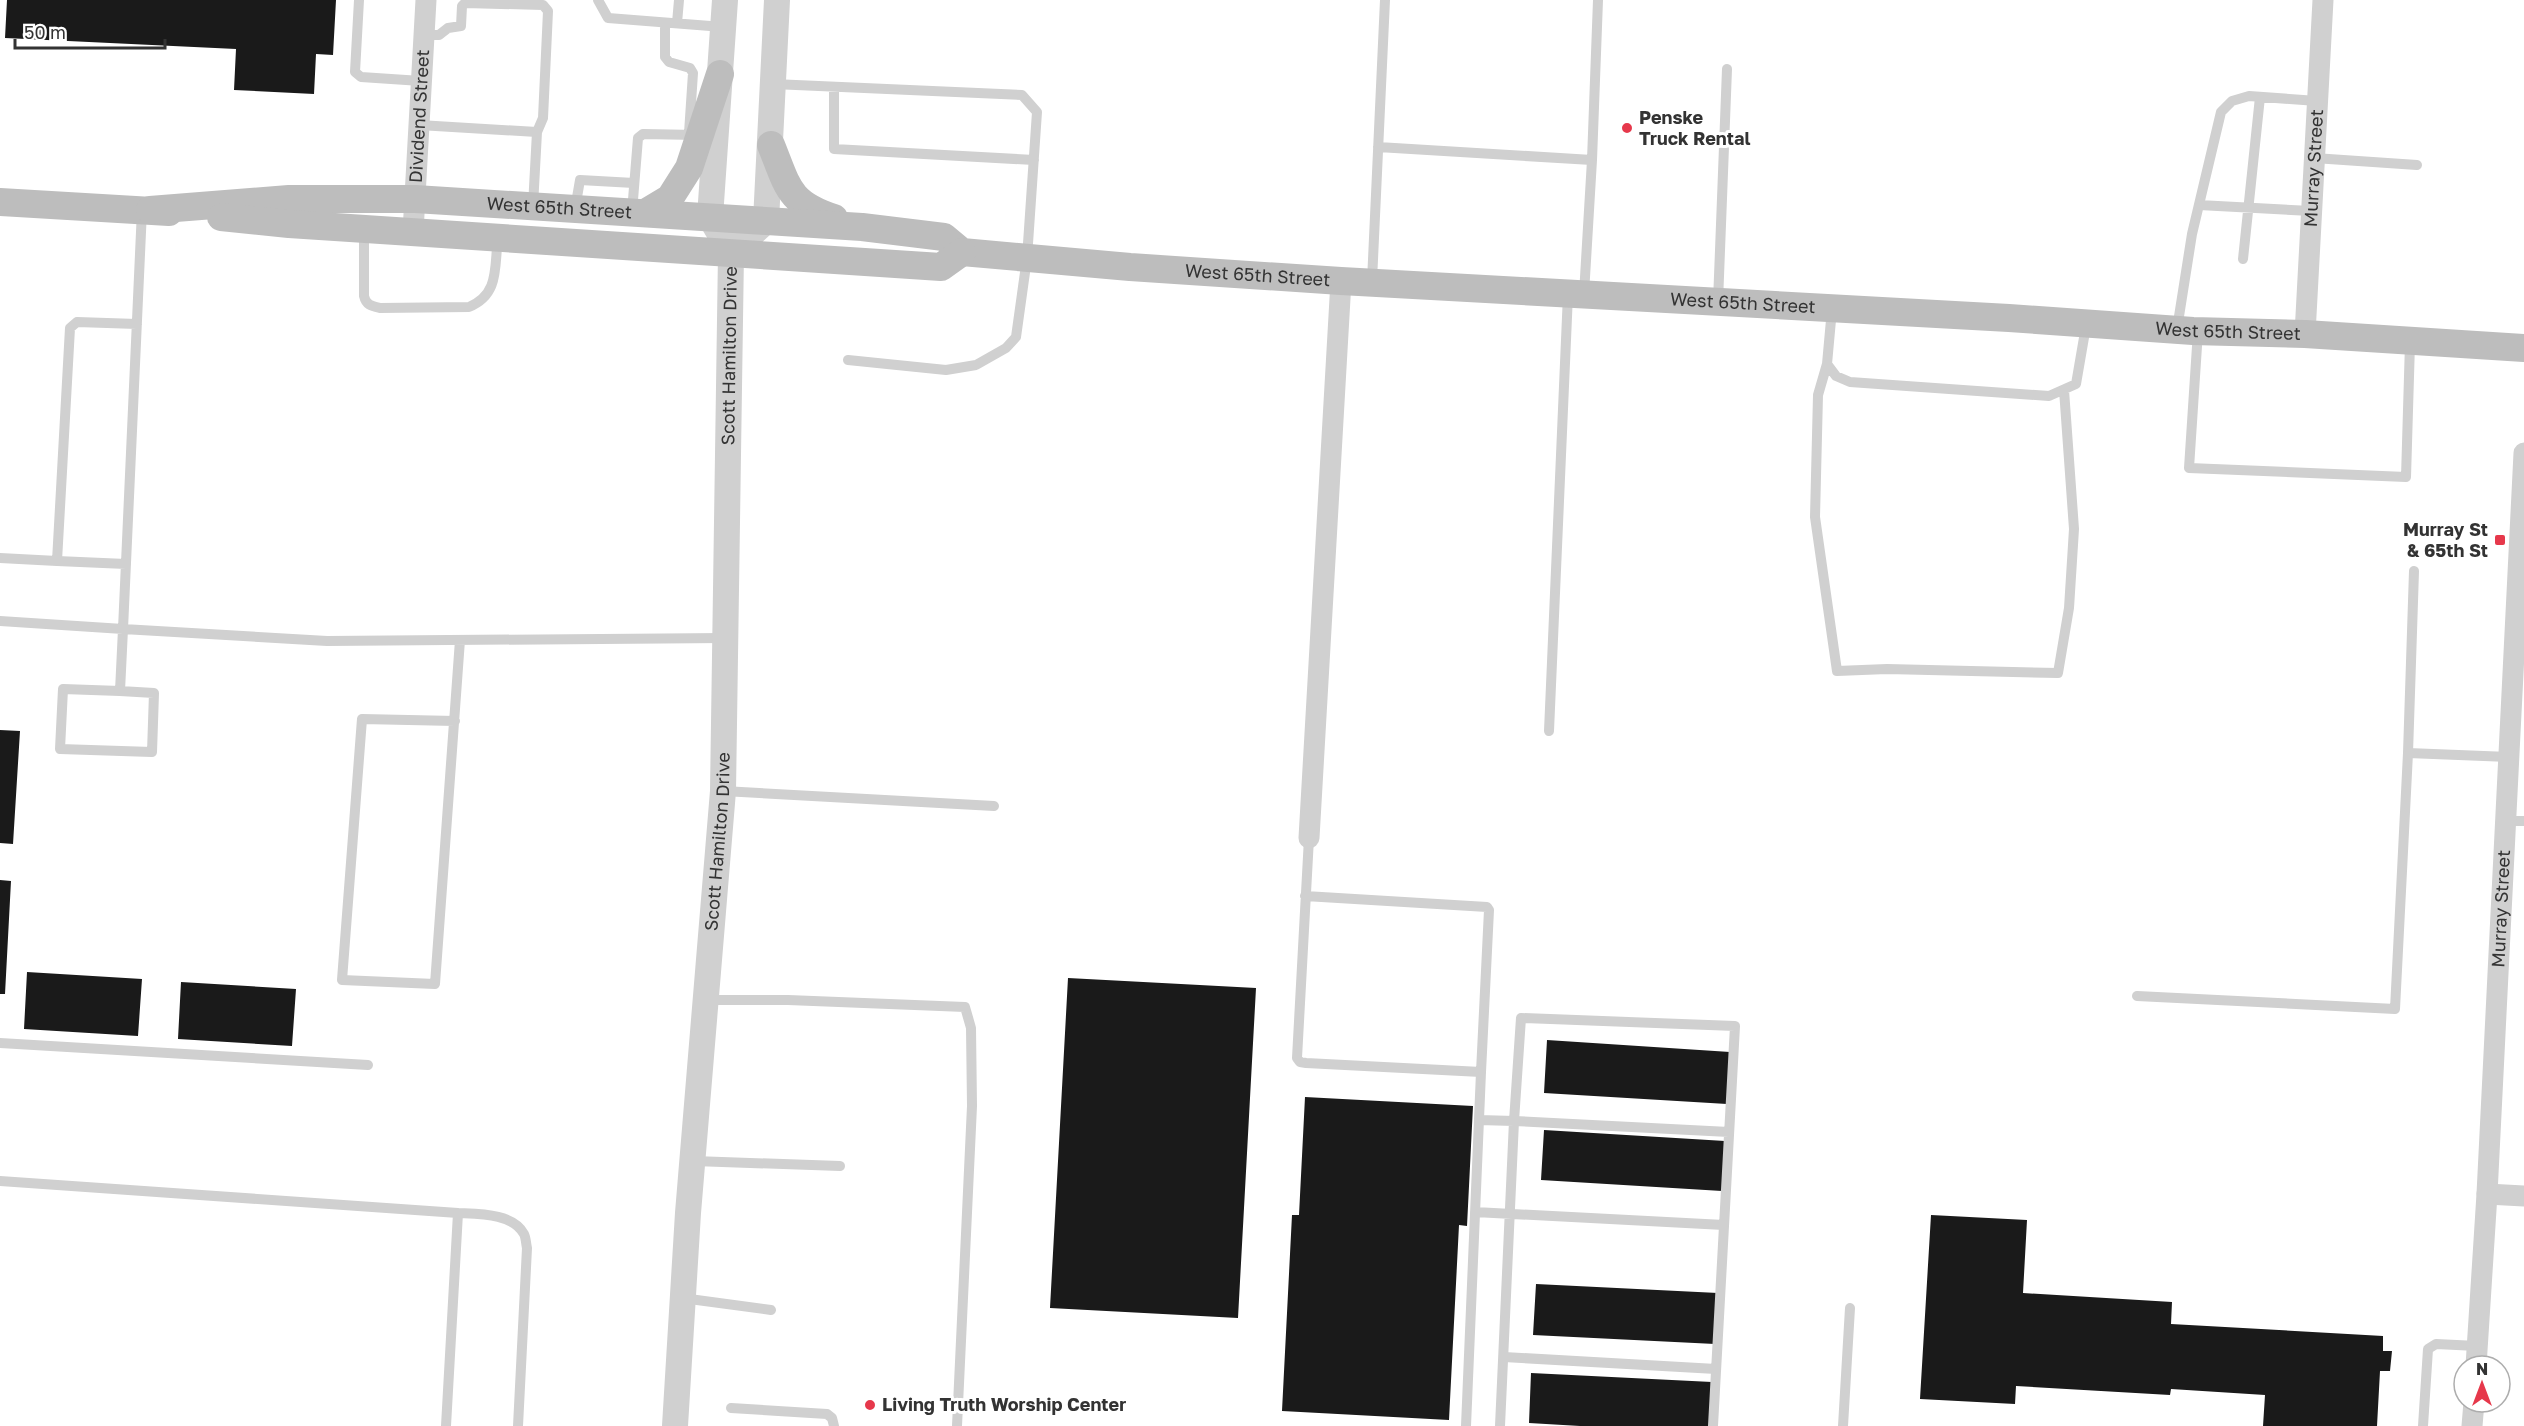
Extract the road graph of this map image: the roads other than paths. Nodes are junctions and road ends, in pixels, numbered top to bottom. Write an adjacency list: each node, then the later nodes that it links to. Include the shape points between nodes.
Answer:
1 (359, 0): 16 (lane, via 355,72 361,77)
2 (426, 0): 13 (street, Dividend Street)
3 (598, 0): 10 (lane, via 608,18)
4 (679, 0): 11 (lane)
5 (725, 0): 12 (street)
6 (777, 0): 17 (street)
7 (1385, 0): 25 (lane)
8 (1598, 0): 28 (lane)
9 (2322, 0): 20 (street, Murray Street)
10 (664, 22): 11 (lane); 23 (lane, via 665,57 693,73)
11 (677, 23): 12 (lane)
12 (723, 27): 15 (street)
13 (424, 35): 16 (street, Dividend Street); 22 (lane, via 439,35 448,28 461,26 465,3 543,5 548,11 543,118)
14 (1727, 69): 53 (lane)
15 (720, 74): 23 (main road)
16 (421, 81): 21 (street, Dividend Street)
17 (773, 84): 18 (lane); 24 (street)
18 (834, 87): 27 (lane, via 1022,94 1037,112); 27 (lane, via 834,149)
19 (2260, 97): 20 (lane); 33 (lane, via 2232,101 2222,112); 35 (lane)
20 (2317, 102): 26 (street, Murray Street)
21 (419, 125): 22 (lane); 31 (street, Dividend Street)
22 (537, 132): 34 (lane)
23 (701, 135): 30 (lane, via 644,134 638,138); 39 (main road, via 689,168 670,198); 40 (street)
24 (771, 145): 41 (street); 42 (main road, via 797,201 818,213)
25 (1378, 147): 28 (lane); 51 (lane)
26 (2314, 158): 29 (lane); 38 (street, Murray Street)
27 (1034, 160): 48 (lane)
28 (1592, 160): 52 (lane)
29 (2417, 165)
30 (634, 183): 36 (lane, via 580,180); 39 (lane)
31 (415, 199): 34 (main road, West 65th Street); 37 (main road, West 65th Street, via 289,199); 44 (street, Dividend Street)
32 (0, 202): 37 (main road, West 65th Street)
33 (2199, 205): 35 (lane); 57 (lane)
34 (533, 206): 36 (main road, West 65th Street)
35 (2248, 208): 38 (lane); 49 (lane)
36 (575, 209): 39 (main road, West 65th Street)
37 (146, 210): 43 (main road, West 65th Street); 56 (lane)
38 (2311, 211): 58 (street, Murray Street)
39 (638, 213): 40 (main road, West 65th Street)
40 (710, 217): 41 (main road, West 65th Street); 47 (street, Scott Hamilton Drive)
41 (766, 221): 42 (main road, West 65th Street); 47 (street, Scott Hamilton Drive)
42 (862, 226): 46 (main road, West 65th Street, via 944,237)
43 (364, 228): 44 (main road, West 65th Street); 45 (lane, via 365,302 380,308 469,307 482,302 495,273)
44 (413, 232): 45 (main road, West 65th Street)
45 (498, 238): 47 (main road, West 65th Street)
46 (962, 252): 47 (main road, West 65th Street, via 941,267); 48 (main road, West 65th Street)
47 (731, 253): 72 (street, Scott Hamilton Drive)
48 (1027, 258): 50 (main road, West 65th Street); 61 (lane, via 1016,337 995,356 946,370)
49 (2243, 259)
50 (1341, 281): 51 (main road, West 65th Street); 83 (street)
51 (1371, 283): 52 (main road, West 65th Street)
52 (1576, 294): 53 (main road, West 65th Street); 77 (lane)
53 (1718, 302): 54 (main road, West 65th Street)
54 (1832, 309): 55 (main road, West 65th Street); 62 (lane)
55 (2086, 323): 57 (main road, West 65th Street); 63 (lane, via 2076,384)
56 (137, 324): 67 (lane, via 76,322 70,328); 68 (lane)
57 (2188, 330): 58 (main road, West 65th Street); 59 (lane, via 2189,468 2406,477)
58 (2305, 334): 59 (main road, West 65th Street)
59 (2410, 341): 60 (main road, West 65th Street)
60 (2524, 348)
61 (848, 360)
62 (1827, 364): 63 (lane, via 1836,376 1850,382 2049,396); 63 (lane, via 1818,395 1815,517 1837,671 2058,673 2069,608 2074,529)
63 (2064, 390)
64 (2524, 453): 65 (street, Murray Street)
65 (2523, 498): 75 (street, Murray Street)
66 (0, 558): 67 (lane)
67 (57, 561): 68 (lane)
68 (126, 564): 71 (lane)
69 (2414, 571): 78 (lane)
70 (0, 621): 71 (lane)
71 (123, 629): 73 (lane, via 327,640); 74 (lane)
72 (726, 638): 73 (lane); 80 (street, Scott Hamilton Drive)
73 (460, 640): 76 (lane)
74 (120, 691): 74 (lane, via 154,693 152,752 60,749 63,689)
75 (2518, 708): 79 (street, Murray Street)
76 (455, 721): 76 (lane, via 435,984 342,980 362,719)
77 (1548, 731)
78 (2408, 753): 79 (lane); 85 (lane, via 2395,1009)
79 (2509, 757): 82 (street, Murray Street)
80 (723, 791): 81 (lane); 86 (street, Scott Hamilton Drive)
81 (994, 806)
82 (2515, 821): 96 (street, Murray Street)
83 (1309, 838): 84 (lane)
84 (1305, 896): 89 (lane, via 1487,907); 89 (lane, via 1297,1058 1300,1062)
85 (2137, 996)
86 (704, 1000): 93 (street, Scott Hamilton Drive); 114 (lane, via 965,1007 971,1028 972,1106)
87 (0, 1043): 88 (lane)
88 (368, 1065)
89 (1481, 1072): 90 (lane)
90 (1479, 1120): 91 (lane); 98 (lane)
91 (1514, 1120): 92 (lane); 92 (lane, via 1521,1018 1735,1026); 100 (lane)
92 (1729, 1131): 101 (lane)
93 (694, 1161): 94 (lane); 102 (street, Scott Hamilton Drive)
94 (840, 1166)
95 (0, 1181): 99 (lane)
96 (2487, 1194): 97 (street); 106 (street, Murray Street)
97 (2524, 1196)
98 (1475, 1212): 100 (lane); 115 (lane)
99 (458, 1213): 110 (lane); 111 (lane, via 502,1218 525,1234)
100 (1510, 1214): 101 (lane); 107 (lane)
101 (1724, 1225): 108 (lane)
102 (682, 1298): 104 (lane); 112 (street, Scott Hamilton Drive)
103 (1850, 1308): 118 (lane)
104 (771, 1310)
105 (2469, 1354): 119 (lane, via 2436,1344 2428,1349)
106 (2476, 1354)
107 (1504, 1357): 108 (lane); 116 (lane)
108 (1716, 1369): 117 (lane)
109 (731, 1408): 113 (lane, via 827,1414)
110 (446, 1426)
111 (518, 1426)
112 (675, 1426)
113 (834, 1426)
114 (957, 1426)
115 (1466, 1426)
116 (1500, 1426)
117 (1713, 1426)
118 (1843, 1426)
119 (2423, 1426)

